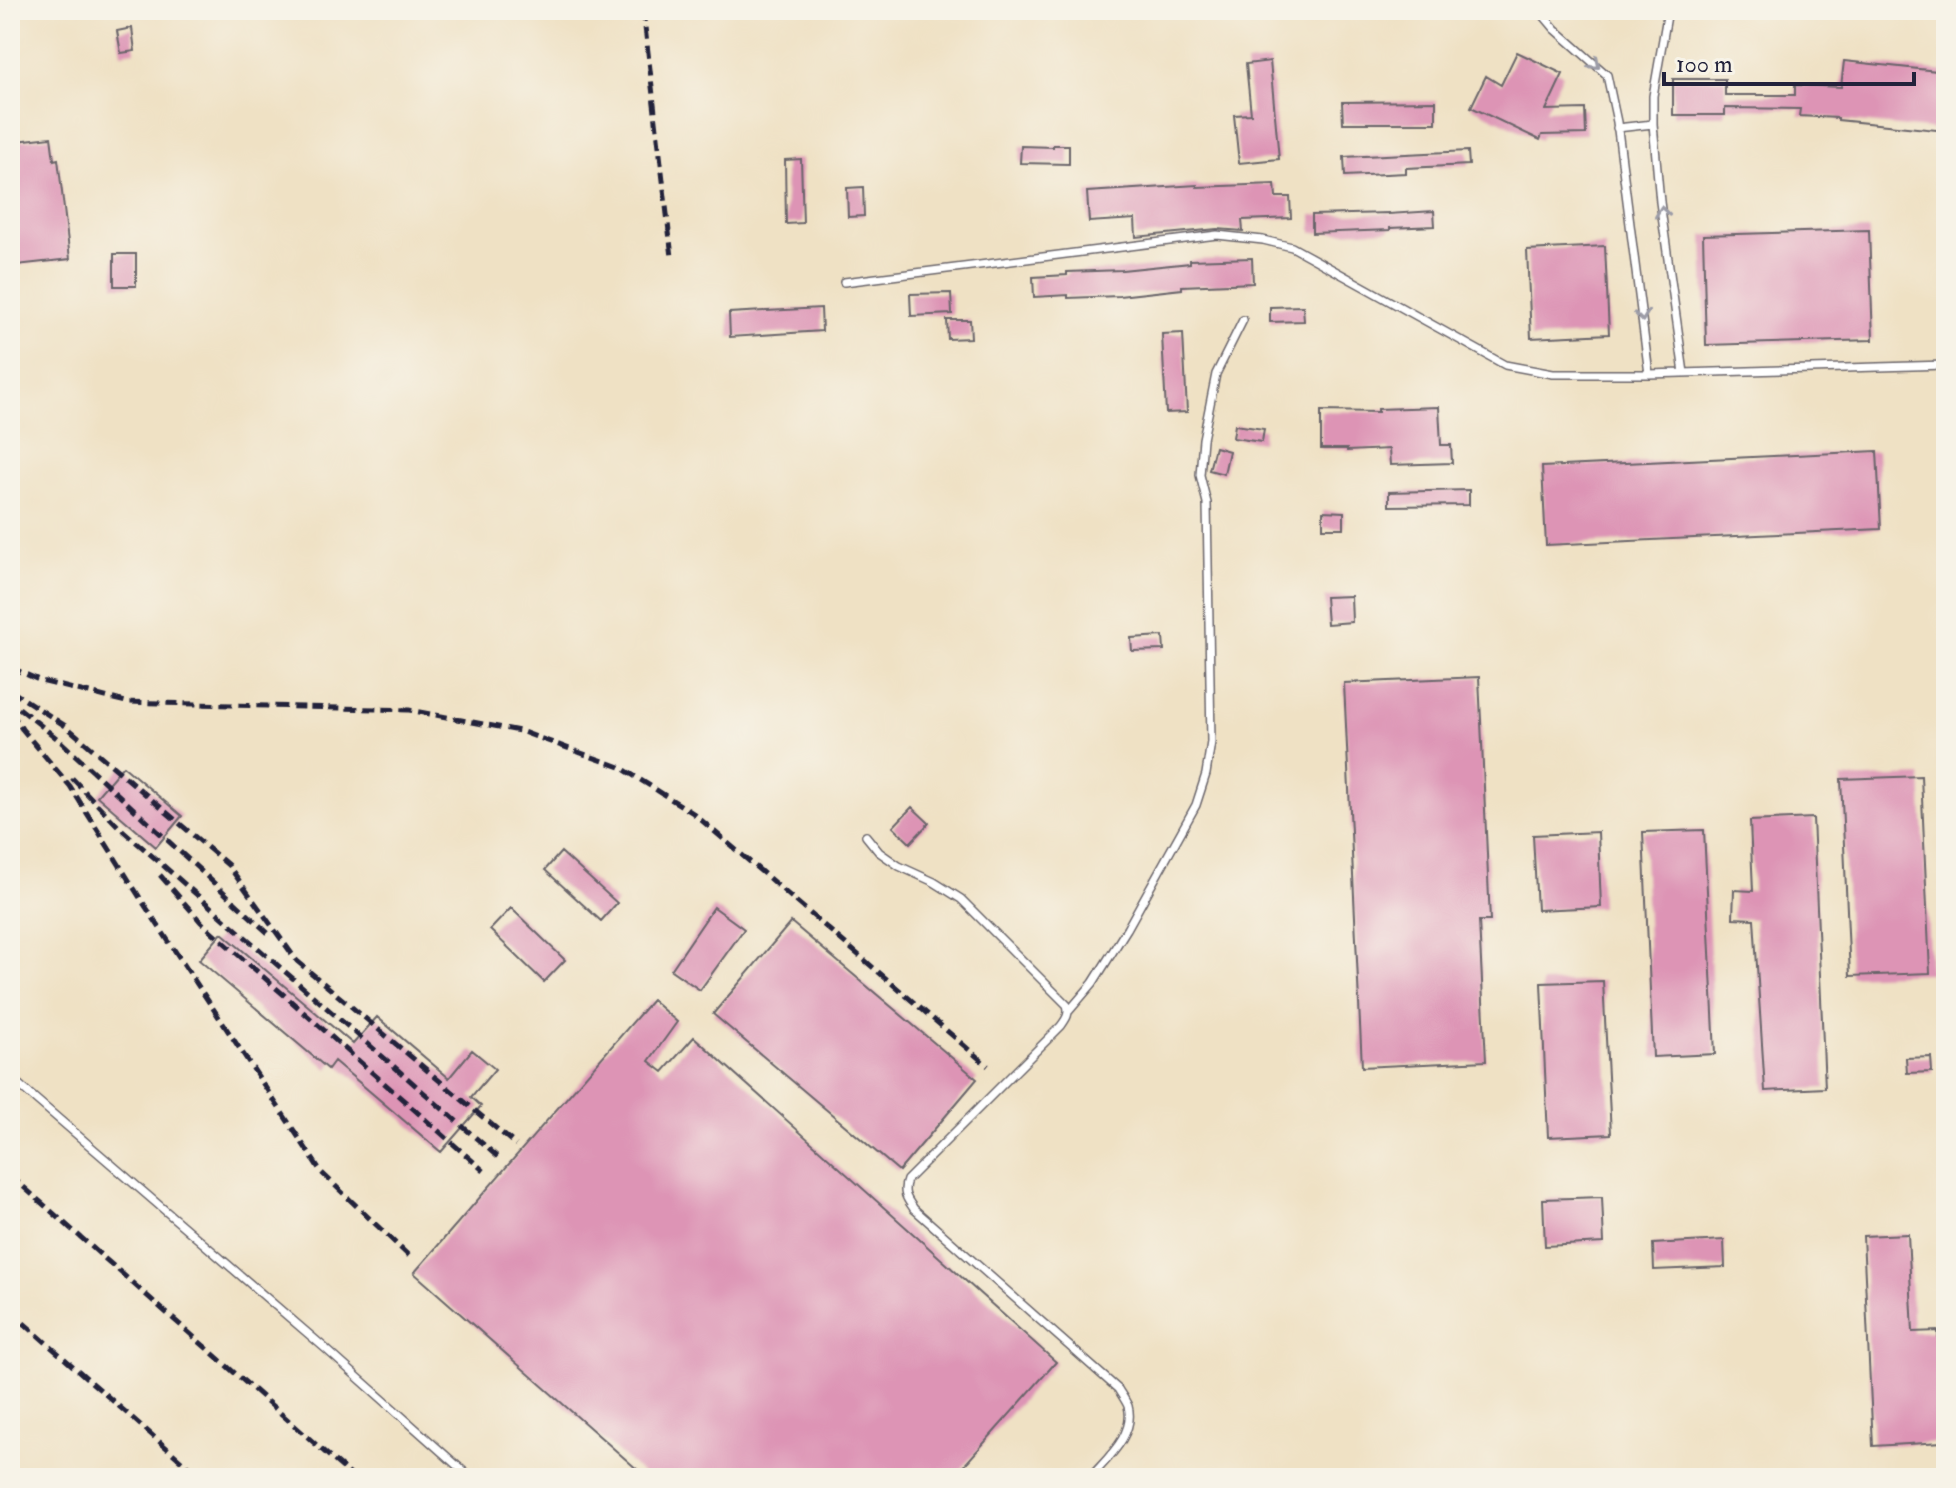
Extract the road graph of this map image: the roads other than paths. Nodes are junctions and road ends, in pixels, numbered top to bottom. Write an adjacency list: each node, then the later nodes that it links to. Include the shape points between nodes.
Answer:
1 (1539, 10): 4 (lane, one-way to 4, via 1607,75)
2 (1668, 10): 3 (lane)
3 (1653, 124): 4 (lane); 8 (lane, one-way to 3)
4 (1617, 128): 9 (lane, one-way to 9)
5 (844, 282): 9 (lane, via 1217,235 1263,240 1292,247 1505,365 1553,374)
6 (1243, 320): 11 (lane, via 1216,374 1200,475 1207,503 1209,577 1211,742 1206,774 1196,805 1127,929)
7 (1946, 365): 8 (lane)
8 (1684, 373): 9 (lane)
9 (1649, 374)
10 (866, 836): 11 (lane, via 899,866 961,899)
11 (1069, 1011): 14 (lane, via 1061,1026 904,1188 914,1209 1118,1389 1128,1407 1127,1430)
12 (10, 1077): 13 (lane)
13 (471, 1478)
14 (1090, 1478)

